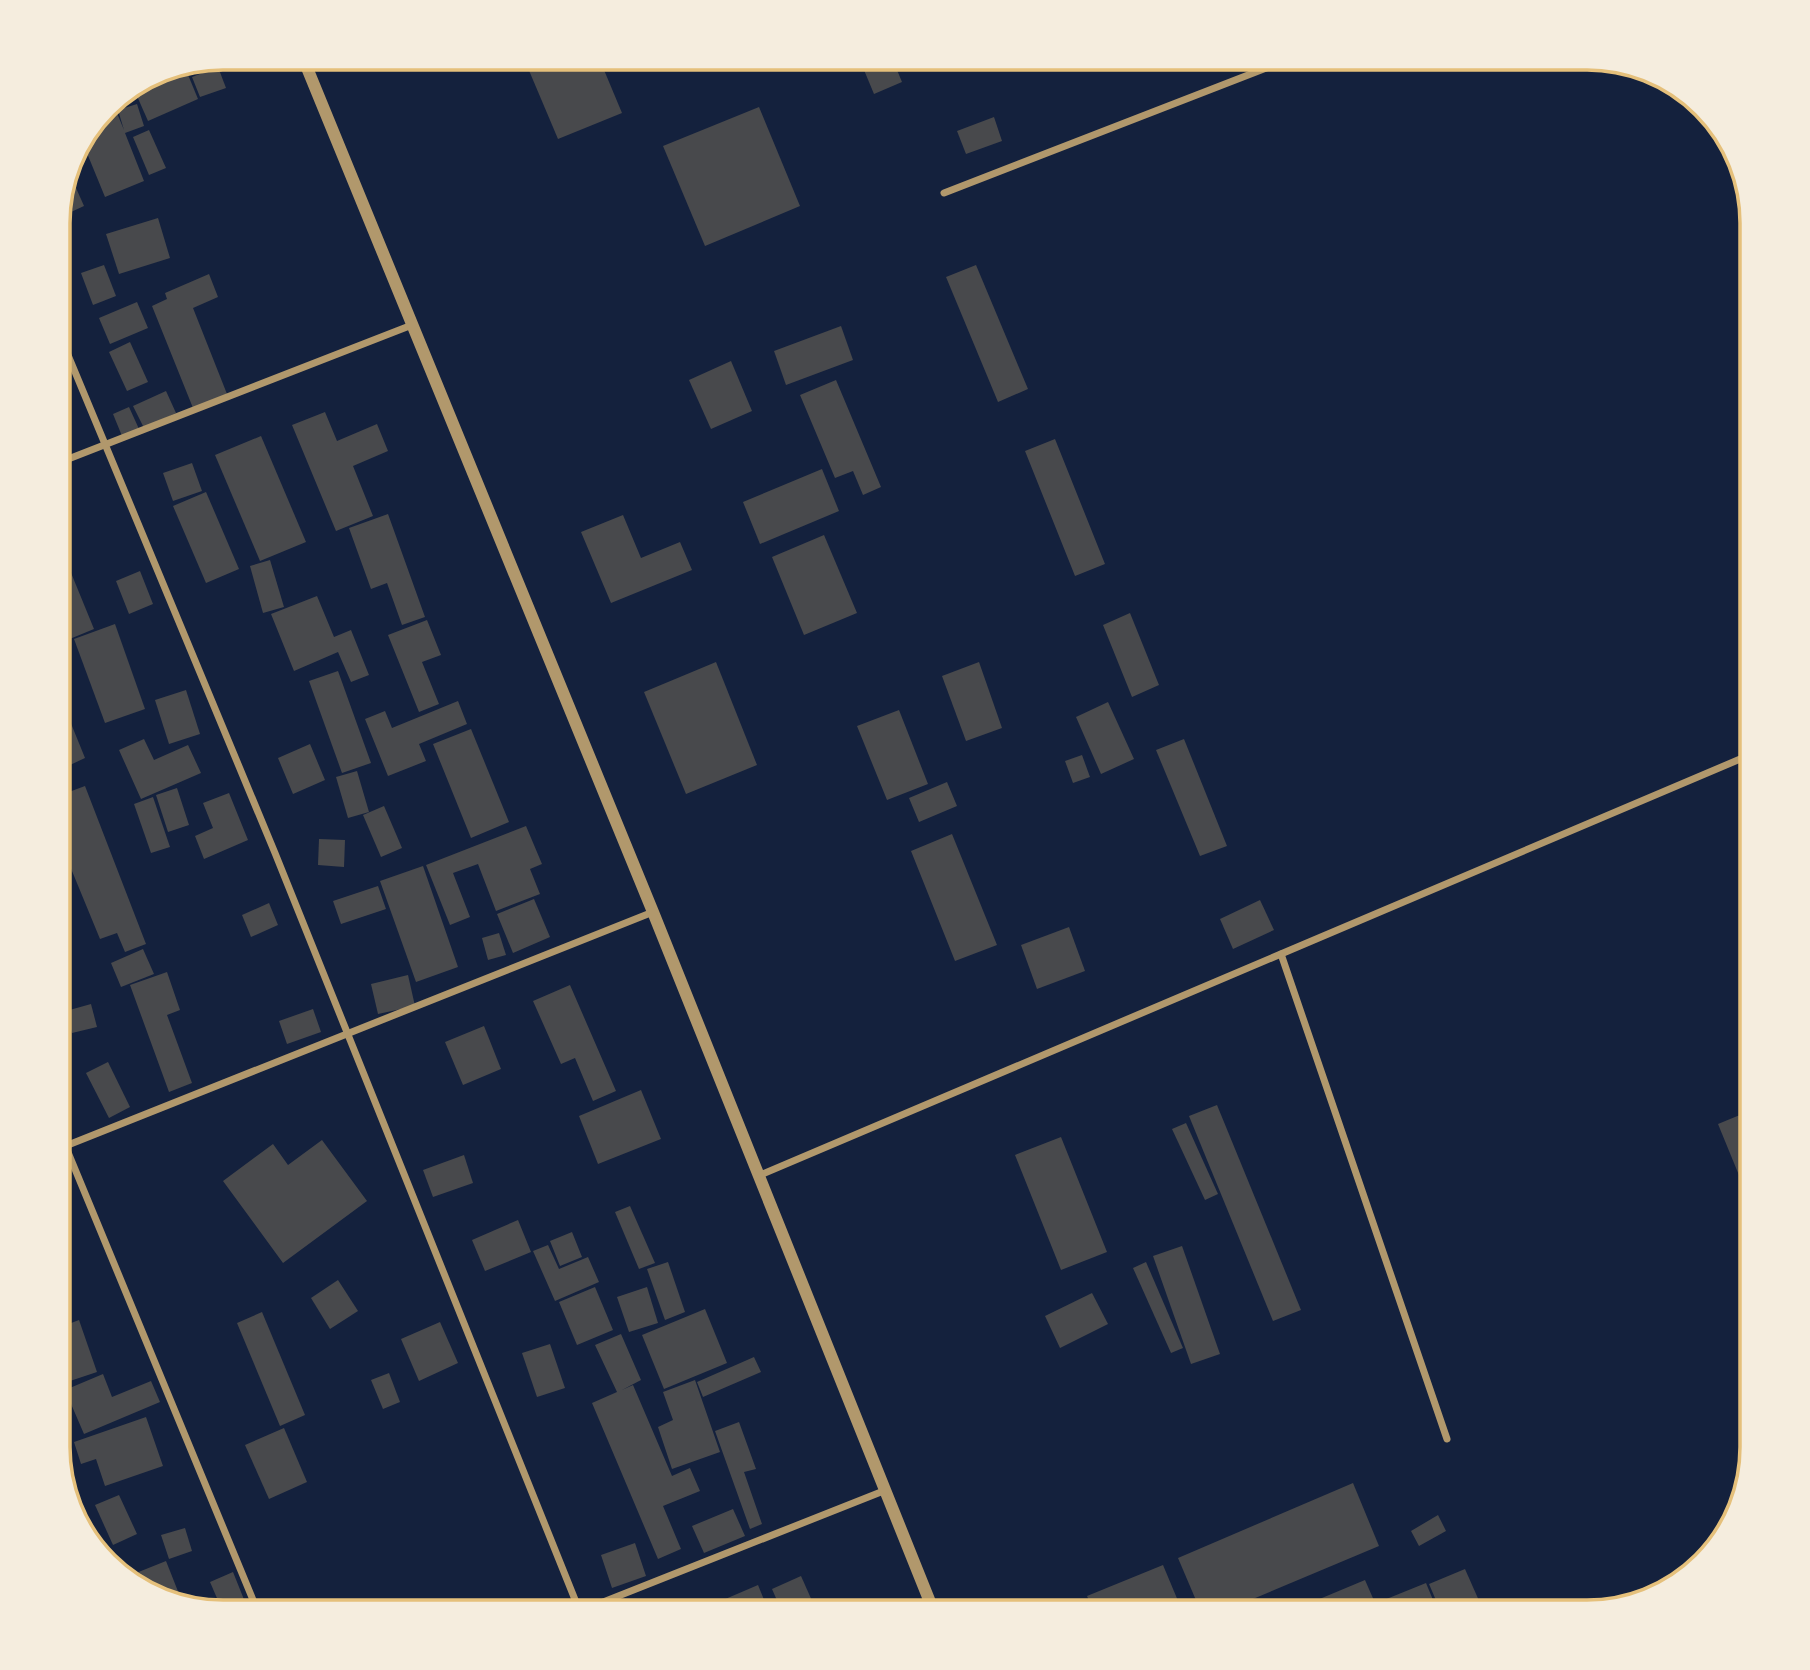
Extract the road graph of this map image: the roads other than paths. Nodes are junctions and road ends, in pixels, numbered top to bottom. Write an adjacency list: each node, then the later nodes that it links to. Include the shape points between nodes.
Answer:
1 (308, 70): 4 (street)
2 (1261, 70): 3 (street)
3 (944, 193)
4 (412, 325): 6 (street); 9 (street)
5 (70, 359): 6 (street)
6 (106, 443): 7 (street); 11 (street)
7 (70, 458)
8 (1740, 759): 10 (street)
9 (653, 912): 11 (street); 14 (street)
10 (1281, 954): 14 (street); 15 (street)
11 (347, 1035): 12 (street); 18 (street)
12 (70, 1144)
13 (70, 1166): 17 (street)
14 (758, 1176): 16 (street)
15 (1447, 1439)
16 (887, 1490): 19 (street); 20 (street)
17 (253, 1600)
18 (574, 1600)
19 (609, 1600)
20 (929, 1600)

